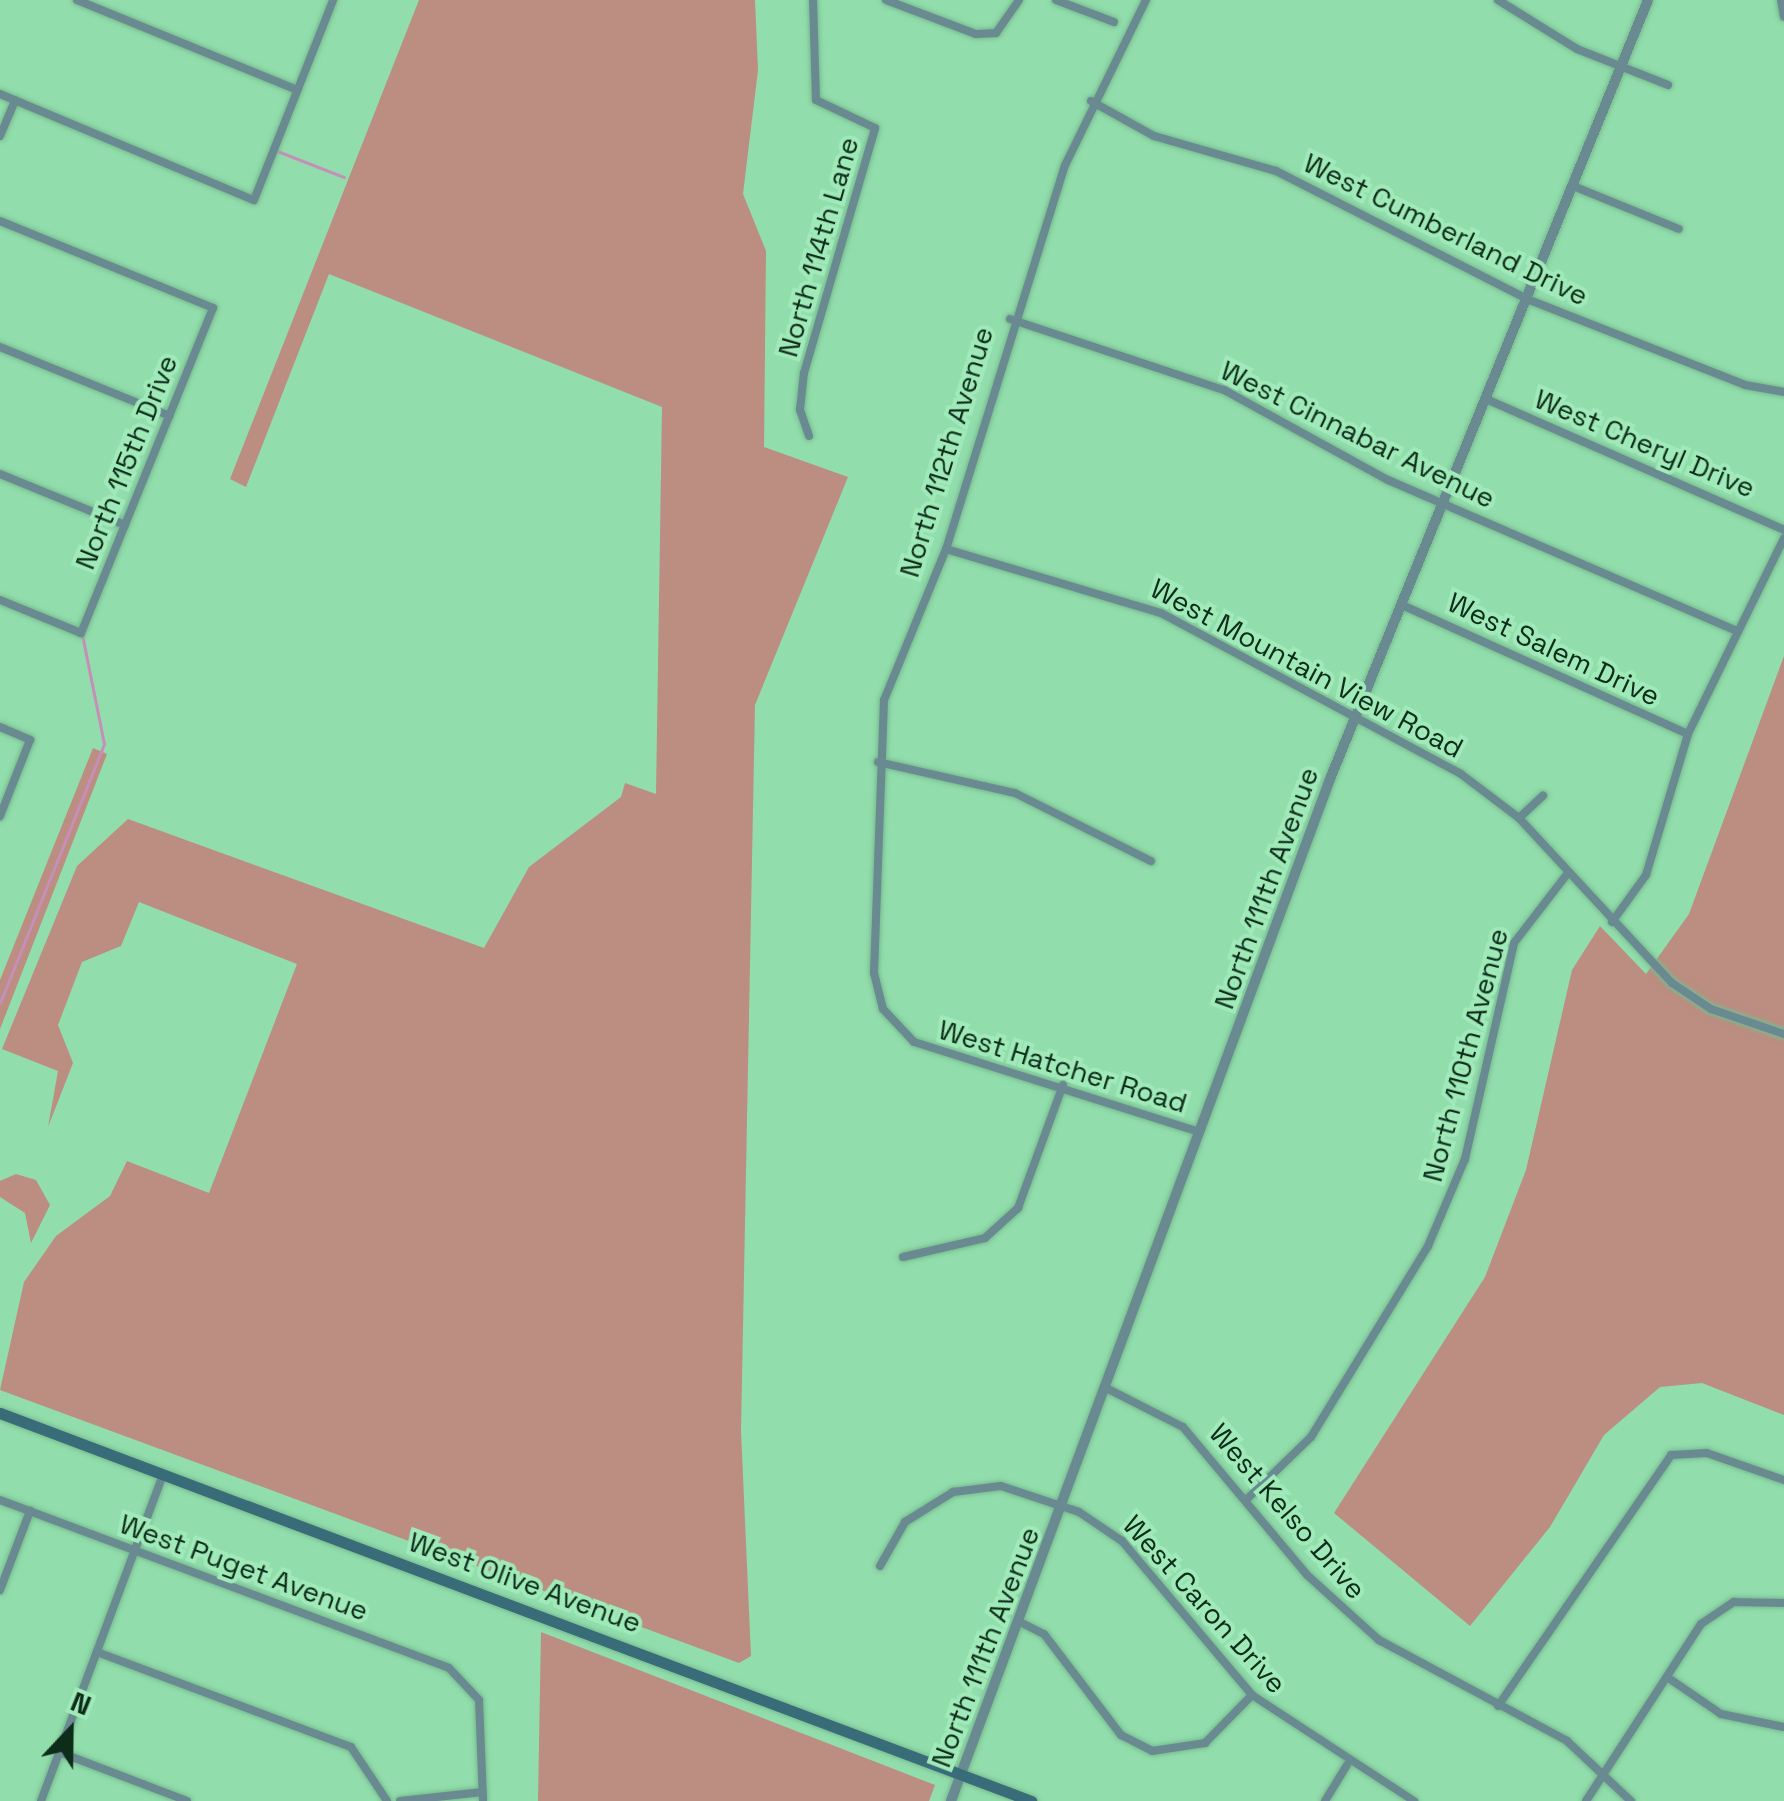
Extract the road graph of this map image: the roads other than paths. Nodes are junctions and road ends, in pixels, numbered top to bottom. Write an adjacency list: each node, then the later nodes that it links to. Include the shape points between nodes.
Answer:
1 (77, 0): 15 (street)
2 (333, 0): 15 (street)
3 (813, 0): 29 (street, North 114th Lane, via 816,100 875,128 804,374 800,410)
4 (886, 0): 5 (street, via 976,34 996,33)
5 (1019, 0)
6 (1056, 0): 12 (street)
7 (1146, 0): 18 (street, North 112th Avenue)
8 (1498, 0): 13 (street)
9 (1648, 0): 13 (street, North 111th Avenue)
10 (1780, 0): 11 (street)
11 (1784, 17)
12 (1114, 22)
13 (1620, 68): 14 (street); 20 (street, North 111th Avenue)
14 (1668, 85)
15 (298, 90): 17 (street, via 254,200)
16 (0, 94): 17 (street)
17 (15, 100): 19 (street)
18 (1091, 101): 23 (street, West Cumberland Drive, via 1154,136 1276,171); 24 (street, North 112th Avenue)
19 (0, 136)
20 (1574, 186): 22 (street); 23 (street, North 111th Avenue)
21 (0, 220): 28 (street, North 115th Drive, via 213,308)
22 (1679, 229)
23 (1527, 299): 26 (street, West Cumberland Drive, via 1745,385); 27 (street, North 111th Avenue)
24 (1010, 319): 31 (street, West Cinnabar Avenue, via 1224,390); 35 (street, North 112th Avenue)
25 (0, 347): 28 (street)
26 (1784, 392)
27 (1486, 399): 31 (street, North 111th Avenue); 33 (street, West Cheryl Drive)
28 (170, 416): 32 (street, North 115th Drive)
29 (809, 436)
30 (0, 474): 32 (street)
31 (1443, 504): 37 (street, North 111th Avenue); 38 (street, West Cinnabar Avenue)
32 (126, 525): 36 (street, North 115th Drive, via 82,633)
33 (1784, 530)
34 (1784, 538): 38 (street)
35 (946, 549): 39 (street, West Mountain View Road, via 1132,601); 42 (street, North 112th Avenue, via 884,700)
36 (0, 600)
37 (1402, 605): 39 (street, North 111th Avenue); 41 (street, West Salem Drive)
38 (1734, 630): 41 (street)
39 (1354, 716): 45 (street, West Mountain View Road, via 1461,774); 52 (street, North 111th Avenue)
40 (0, 727): 44 (street, via 30,740)
41 (1688, 734): 48 (street, via 1646,875)
42 (878, 762): 46 (street, via 1015,794); 50 (street, North 112th Avenue, via 876,987)
43 (1543, 796): 45 (street)
44 (0, 816)
45 (1519, 818): 47 (street, West Mountain View Road)
46 (1151, 861)
47 (1568, 873): 48 (street, West Mountain View Road); 59 (street, North 110th Avenue, via 1514,943 1465,1159 1428,1246 1311,1437)
48 (1612, 922): 49 (street, West Mountain View Road, via 1688,995)
49 (1784, 1034)
50 (914, 1042): 51 (street, West Hatcher Road)
51 (1063, 1085): 52 (street, West Hatcher Road); 53 (street, via 1018,1208 985,1238)
52 (1198, 1132): 54 (street, North 111th Avenue)
53 (903, 1257)
54 (1106, 1388): 59 (street, West Kelso Drive, via 1183,1427); 60 (street, North 111th Avenue)
55 (0, 1413): 56 (main road, West Olive Avenue)
56 (163, 1474): 62 (street); 75 (main road, West Olive Avenue)
57 (1784, 1480): 70 (street, via 1686,1448 1659,1468)
58 (0, 1500): 61 (street, West Puget Avenue)
59 (1246, 1500): 70 (street, West Kelso Drive, via 1315,1584 1378,1640)
60 (1062, 1506): 63 (street, West Caron Drive, via 1002,1486 953,1492 905,1522); 66 (street, North 111th Avenue); 69 (street, West Caron Drive, via 1122,1541)
61 (30, 1512): 62 (street, West Puget Avenue); 64 (street)
62 (134, 1551): 67 (street); 76 (street, West Puget Avenue, via 469,1682 483,1720)
63 (880, 1566)
64 (0, 1590)
65 (1784, 1602): 68 (street, via 1734,1602 1701,1624)
66 (1020, 1622): 69 (street, via 1044,1634 1121,1735 1152,1751 1205,1743); 75 (street, North 111th Avenue)
67 (97, 1652): 72 (street); 79 (street, via 343,1743 368,1762)
68 (1667, 1677): 71 (street, via 1721,1714); 74 (street)
69 (1252, 1695): 73 (street, West Caron Drive)
70 (1498, 1706): 74 (street, West Kelso Drive)
71 (1784, 1727)
72 (59, 1752): 77 (street); 78 (street)
73 (1347, 1765): 83 (street); 84 (street, West Caron Drive)
74 (1602, 1771): 85 (street); 86 (street, West Kelso Drive)
75 (962, 1774): 81 (street, North 111th Avenue); 82 (main road, West Olive Avenue)
76 (483, 1797): 80 (street)
77 (41, 1801)
78 (186, 1801)
79 (387, 1801)
80 (400, 1801)
81 (951, 1801)
82 (1032, 1801)
83 (1325, 1801)
84 (1414, 1801)
85 (1586, 1801)
86 (1632, 1801)

